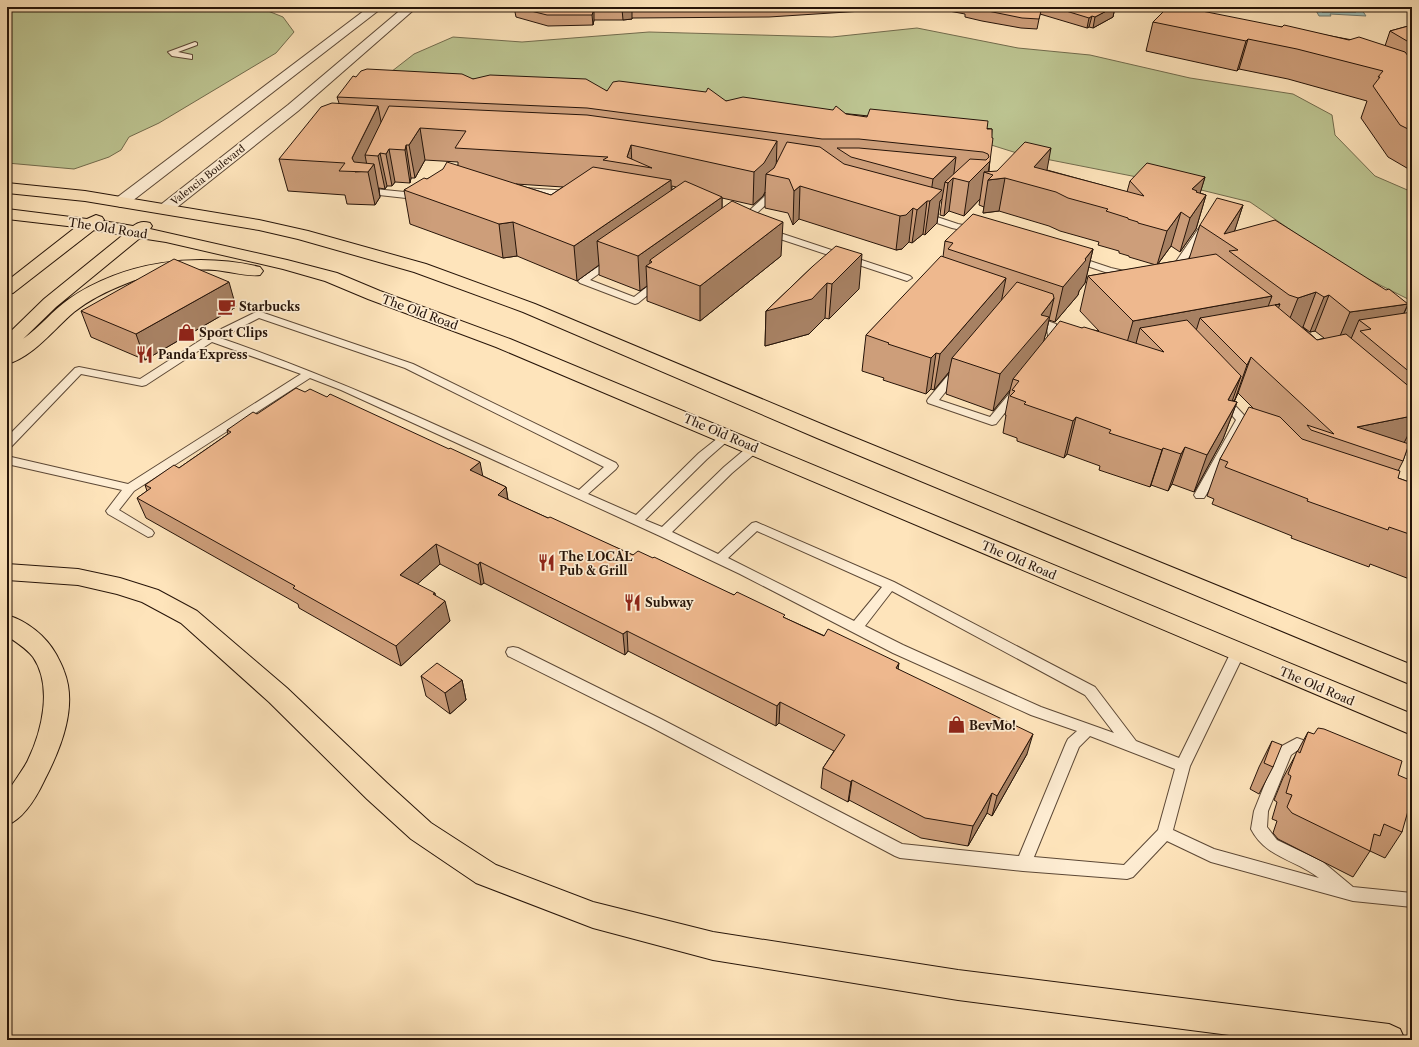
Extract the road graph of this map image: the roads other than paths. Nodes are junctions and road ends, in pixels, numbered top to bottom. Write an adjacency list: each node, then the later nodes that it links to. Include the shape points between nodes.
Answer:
1 (377, 7): 11 (street)
2 (411, 7): 12 (street, Valencia Boulevard, via 326,80)
3 (195, 44): 4 (lane, via 172,52)
4 (189, 57)
5 (779, 177): 25 (lane, via 768,198 736,223)
6 (368, 184): 10 (lane, via 364,191)
7 (7, 188): 11 (main road)
8 (516, 190): 9 (lane)
9 (580, 194)
10 (415, 196)
11 (121, 202): 12 (main road); 16 (main road)
12 (165, 209): 18 (main road, Valencia Boulevard); 57 (main road, via 302,235 420,268 482,289)
13 (910, 211): 17 (lane, via 934,215 963,230)
14 (7, 214): 16 (main road, The Old Road)
15 (1209, 219): 21 (lane, via 1180,263)
16 (90, 224): 18 (main road, The Old Road); 27 (main road)
17 (983, 231)
18 (136, 232): 28 (main road, The Old Road, via 287,265 330,277); 31 (main road, Valencia Boulevard, via 50,303)
19 (621, 254): 24 (lane, via 583,281 635,300)
20 (1063, 255): 23 (lane, via 1108,270)
21 (1187, 271): 22 (lane); 26 (lane)
22 (1172, 273)
23 (1136, 275)
24 (666, 278)
25 (907, 278)
26 (1199, 278)
27 (7, 289)
28 (374, 295): 33 (main road, via 306,284 244,268 221,265 194,264 154,269 100,288 80,299 31,342); 39 (main road, The Old Road, via 503,343)
29 (1024, 315): 32 (lane, via 1052,326 1058,345)
30 (212, 338): 35 (lane); 41 (lane, via 142,383 79,370); 45 (lane, via 258,314 409,366 612,466)
31 (7, 345)
32 (1045, 356)
33 (7, 358)
34 (963, 364): 36 (lane, via 932,400 992,422)
35 (309, 374): 44 (lane); 45 (lane)
36 (1026, 380)
37 (1216, 391): 38 (lane)
38 (1242, 419): 40 (lane); 46 (lane)
39 (727, 436): 42 (main road, The Old Road); 47 (lane)
40 (1258, 436)
41 (7, 444)
42 (754, 448): 49 (lane, via 733,465); 56 (main road, The Old Road)
43 (7, 460): 44 (lane)
44 (130, 488): 48 (lane, via 112,511)
45 (580, 495): 47 (lane)
46 (1200, 495)
47 (637, 521): 49 (lane)
48 (148, 533)
49 (664, 533): 50 (lane)
50 (719, 560): 52 (lane, via 756,526); 54 (lane)
51 (7, 572): 68 (main road, via 78,577 120,586 150,596 189,617 278,695 421,831 486,874 593,915 721,948 958,985)
52 (890, 585): 54 (lane); 60 (lane, via 1090,691)
53 (7, 624): 63 (main road, via 24,635 43,653 53,674 57,706 49,743 36,773)
54 (856, 628): 59 (lane, via 1036,711)
55 (513, 652): 65 (lane, via 656,723 900,851)
56 (1238, 652): 58 (main road, The Old Road); 62 (lane)
57 (1412, 675)
58 (1412, 725)
59 (1089, 729): 60 (lane); 65 (lane, via 1073,743)
60 (1131, 745): 62 (lane)
61 (1326, 754): 66 (lane, via 1296,744 1285,751 1261,811 1259,829 1272,845 1317,867)
62 (1183, 766): 64 (lane)
63 (7, 813)
64 (1165, 833): 65 (lane, via 1127,872); 66 (lane, via 1211,855)
65 (1023, 864)
66 (1353, 894): 67 (lane)
67 (1412, 900)
68 (1389, 1040)

